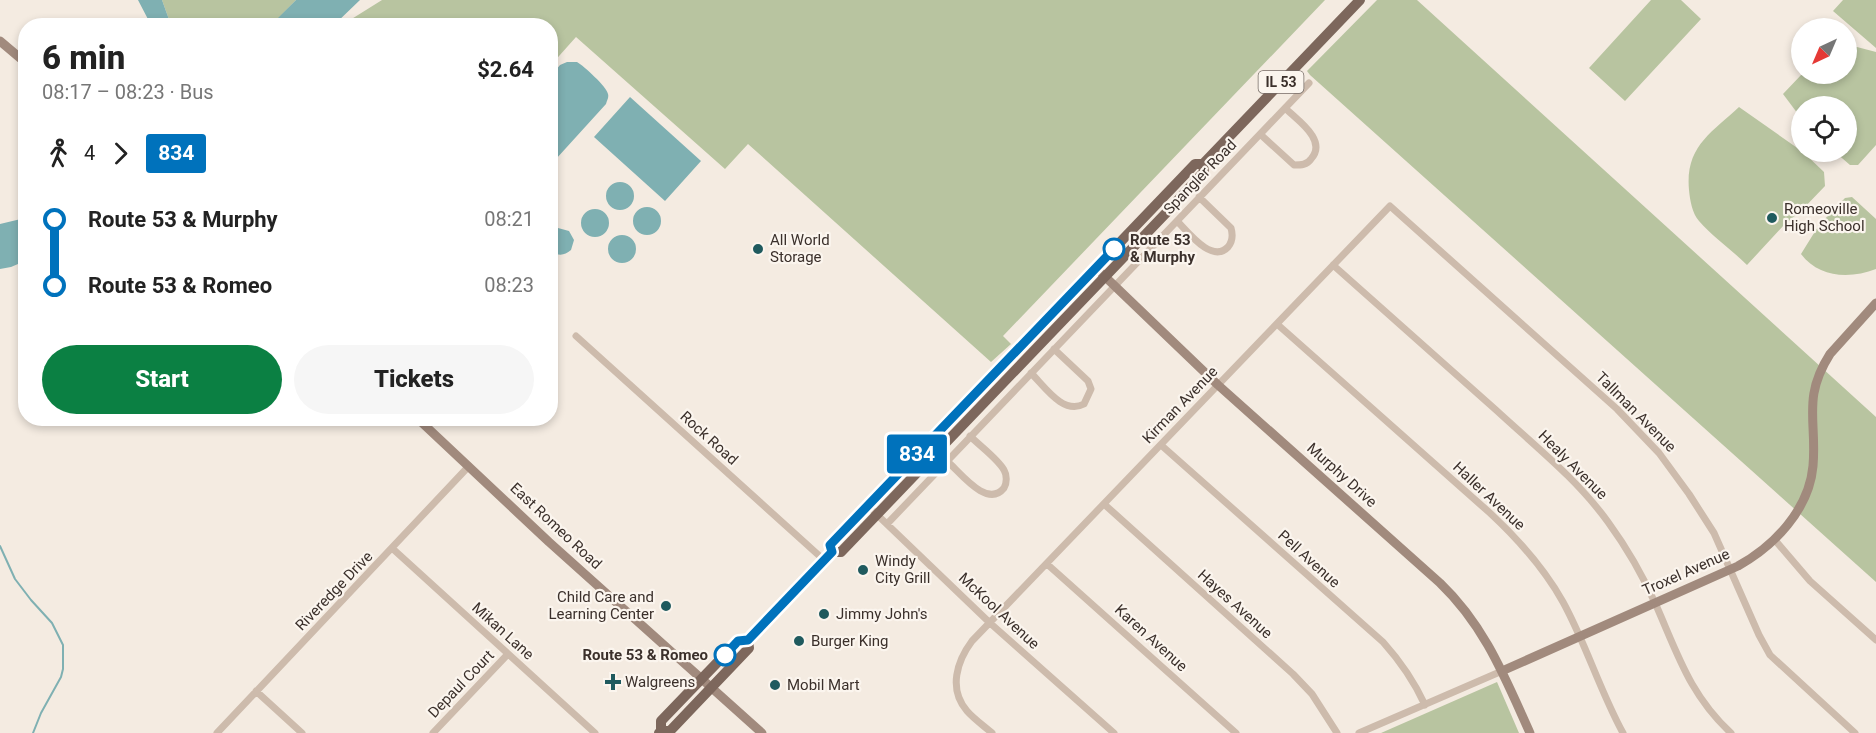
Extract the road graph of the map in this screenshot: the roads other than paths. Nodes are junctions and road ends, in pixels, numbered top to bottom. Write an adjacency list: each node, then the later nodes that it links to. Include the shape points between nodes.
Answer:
1 (1360, 0): 7 (main road, IL 53)
2 (0, 41): 3 (street)
3 (18, 56)
4 (1308, 83): 5 (street, Spangler Road)
5 (1285, 108): 6 (street, Spangler Road); 6 (street, via 1314,137 1316,150 1310,161 1294,165)
6 (1260, 134): 8 (street, Spangler Road)
7 (1203, 164): 12 (main road, IL 53, via 1195,164); 13 (main road, IL 53, via 1204,172)
8 (1199, 197): 10 (street, Spangler Road); 10 (street, via 1231,228 1232,240 1227,247 1216,252 1209,250)
9 (1390, 206): 11 (street, Kirman Avenue); 34 (street, Tallman Avenue, via 1630,421 1689,494 1714,533)
10 (1177, 221): 14 (street, Spangler Road)
11 (1333, 265): 16 (street, Kirman Avenue); 35 (street, Healy Avenue, via 1580,488 1618,537)
12 (1096, 268): 13 (street, Murphy Drive); 27 (main road, IL 53)
13 (1105, 276): 14 (street, Murphy Drive); 28 (main road, IL 53)
14 (1115, 286): 18 (street, Spangler Road); 20 (street, Murphy Drive)
15 (1876, 303): 30 (street, Troxel Avenue, via 1830,354 1817,379 1811,405 1814,464 1810,482 1798,511)
16 (1276, 324): 20 (street, Kirman Avenue); 37 (street, Haller Avenue, via 1512,533 1548,578)
17 (576, 336): 32 (street, Rock Road)
18 (1054, 349): 19 (street, Spangler Road); 19 (street, via 1088,381 1091,389 1084,404 1063,404)
19 (1031, 373): 22 (street, Spangler Road)
20 (1218, 385): 23 (street, Kirman Avenue); 41 (street, Murphy Drive, via 1449,592 1476,624)
21 (426, 426): 25 (street, East Romeo Road)
22 (970, 436): 24 (street, Spangler Road); 24 (street, via 1004,469 1005,486 998,493 980,492)
23 (1161, 445): 26 (street, Kirman Avenue); 45 (street, Pell Avenue, via 1383,642 1401,661)
24 (947, 461): 29 (street, Spangler Road)
25 (469, 466): 31 (street, Riveredge Drive); 42 (street, East Romeo Road)
26 (1104, 504): 33 (street, Kirman Avenue); 55 (street, Hayes Avenue, via 1293,674 1312,694)
27 (868, 506): 28 (street, McKool Avenue); 32 (main road, IL 53, via 830,545)
28 (877, 514): 29 (street, McKool Avenue); 32 (main road, IL 53, via 841,552)
29 (887, 524): 36 (street, McKool Avenue)
30 (1774, 539): 34 (street, Troxel Avenue, via 1755,556); 39 (street, via 1810,581)
31 (393, 549): 40 (street, Mikan Lane); 44 (street, Riveredge Drive)
32 (828, 556): 38 (main road, IL 53)
33 (1047, 564): 36 (street, Kirman Avenue); 54 (street, Karen Avenue)
34 (1730, 569): 35 (street, Troxel Avenue); 60 (street, Tallman Avenue, via 1770,655)
35 (1654, 603): 37 (street, Troxel Avenue); 59 (street, Healy Avenue, via 1698,697)
36 (990, 623): 52 (street, Kirman Avenue, via 963,653 956,671 957,692 966,709); 53 (street, McKool Avenue)
37 (1579, 636): 41 (street, Troxel Avenue); 58 (street, Haller Avenue)
38 (748, 640): 42 (main road, IL 53, via 738,641); 43 (main road, IL 53, via 749,648)
39 (1876, 640)
40 (508, 654): 49 (street, Depaul Court); 50 (street, Mikan Lane)
41 (1502, 671): 45 (street, Troxel Avenue); 57 (street, Murphy Drive)
42 (703, 678): 43 (street, East Romeo Road); 46 (main road, IL 53, via 661,722)
43 (712, 687): 46 (main road, IL 53, via 670,730); 51 (street, East Romeo Road)
44 (256, 691): 47 (street, Riveredge Drive); 48 (street)
45 (1425, 705): 56 (street, Troxel Avenue)
46 (660, 732)
47 (217, 733)
48 (302, 733)
49 (433, 733)
50 (596, 733)
51 (762, 733)
52 (992, 733)
53 (1114, 733)
54 (1236, 733)
55 (1337, 733)
56 (1359, 733)
57 (1530, 733)
58 (1623, 733)
59 (1731, 733)
60 (1855, 733)

